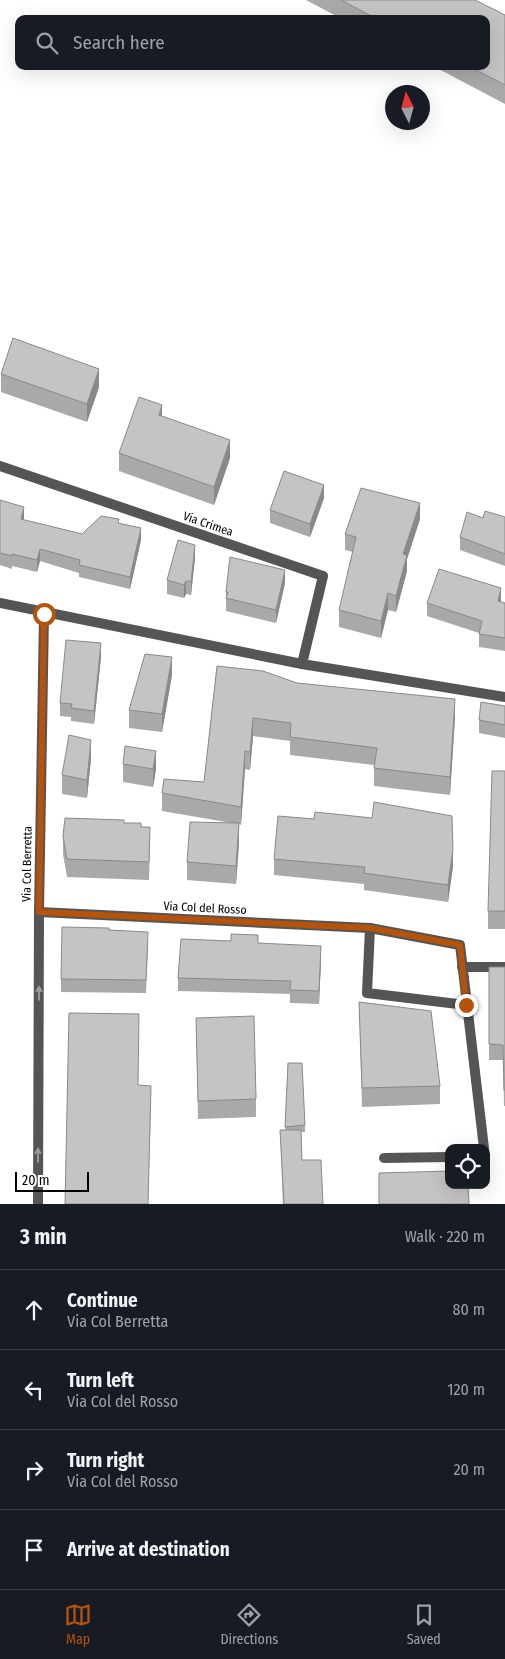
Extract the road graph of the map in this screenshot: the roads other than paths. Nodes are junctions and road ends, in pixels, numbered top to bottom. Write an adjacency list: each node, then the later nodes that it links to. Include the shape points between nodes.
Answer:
1 (0, 466): 4 (street, Via Crimea, via 322,576)
2 (0, 603): 3 (street)
3 (44, 614): 4 (street); 6 (street, Via Col Berretta)
4 (302, 664): 5 (street)
5 (505, 697)
6 (39, 912): 7 (street, Via Col del Rosso); 14 (street, Via Col Berretta, one-way to 6)
7 (370, 928): 8 (street, Via Col del Rosso, via 460,945); 10 (street, via 367,993)
8 (462, 967): 9 (street); 10 (street, Via Col del Rosso)
9 (505, 967)
10 (466, 1005): 11 (street, Via Col del Rosso)
11 (483, 1144)
12 (445, 1157): 13 (street)
13 (384, 1158)
14 (38, 1204)

